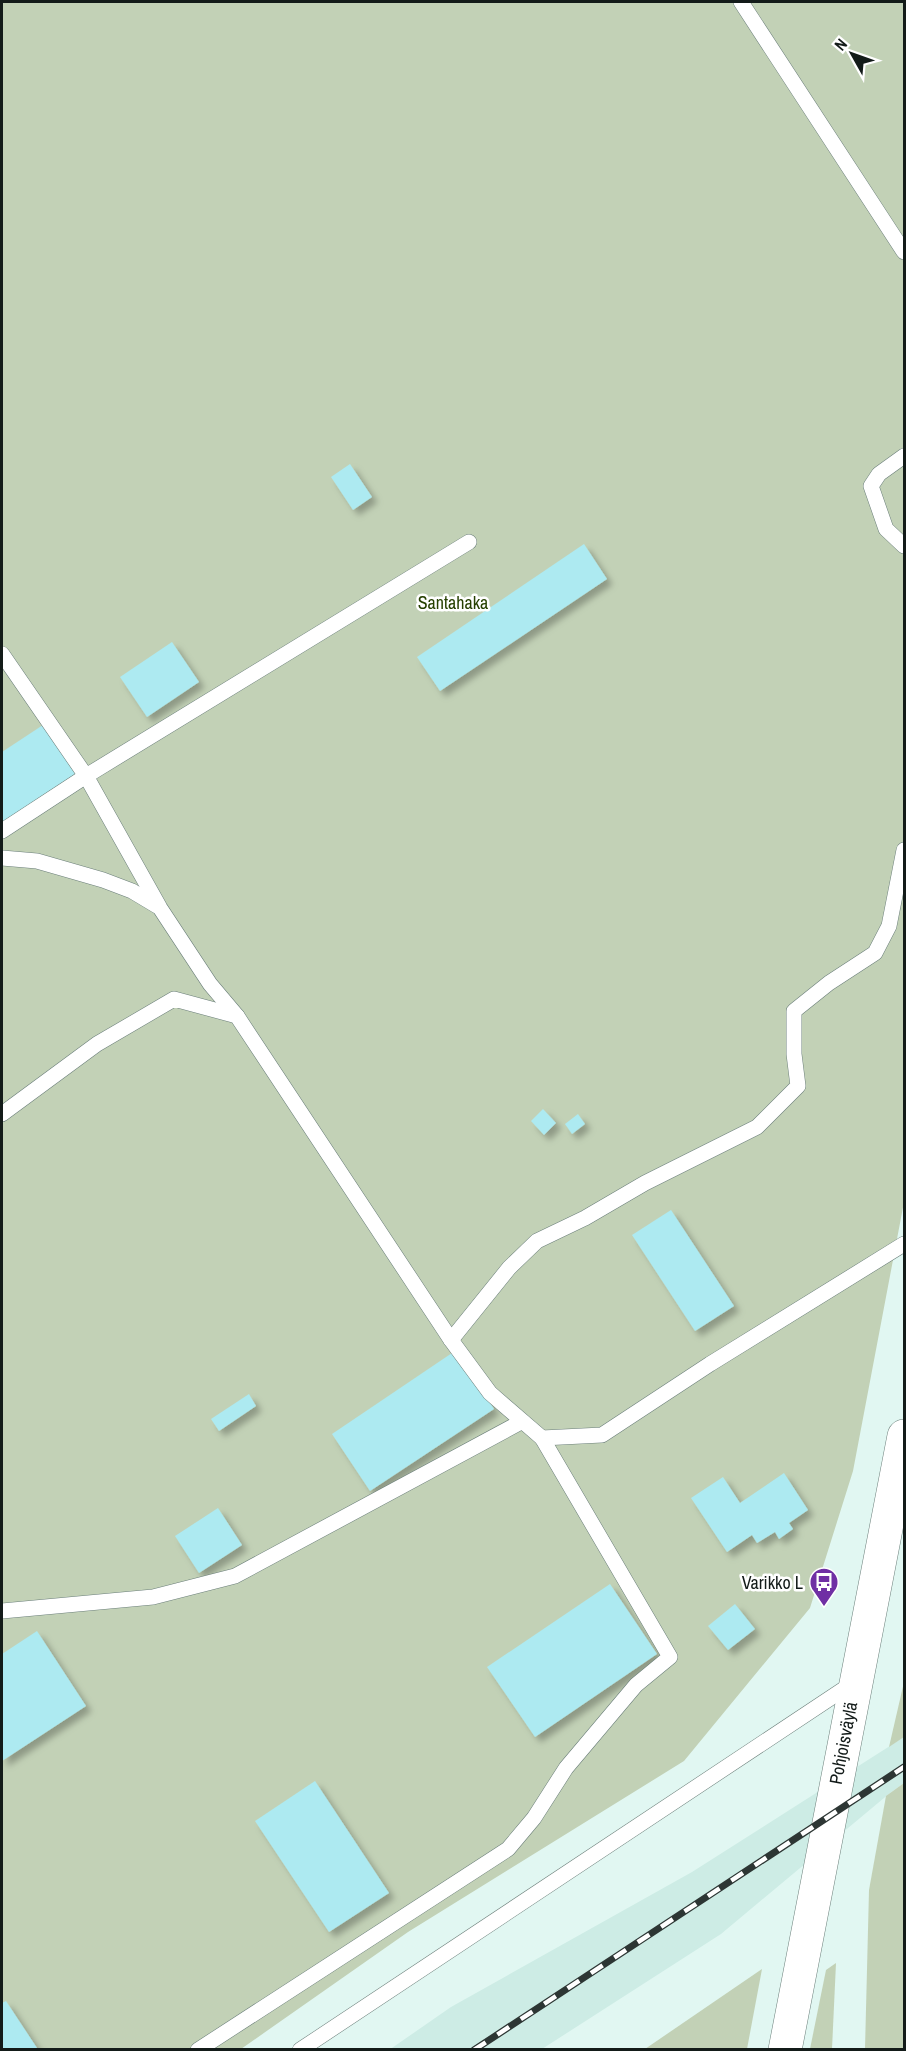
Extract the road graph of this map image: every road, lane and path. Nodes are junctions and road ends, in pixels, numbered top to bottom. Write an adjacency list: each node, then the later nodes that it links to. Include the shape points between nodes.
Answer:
1 (741, 2): 2 (lane)
2 (904, 252)
3 (904, 456): 5 (lane, via 879,474 871,486 886,529)
4 (469, 542): 7 (lane)
5 (904, 546)
6 (2, 654): 7 (lane)
7 (86, 776): 8 (lane); 11 (lane)
8 (2, 831)
9 (904, 850): 15 (lane, via 889,927 875,953 794,1011 798,1086 757,1127 537,1241 509,1268)
10 (2, 858): 11 (lane, via 37,861 103,880)
11 (160, 908): 12 (lane, via 210,984)
12 (237, 1016): 13 (lane, via 174,999 97,1044); 15 (lane)
13 (2, 1114)
14 (904, 1244): 18 (lane, via 602,1435)
15 (450, 1340): 16 (lane, via 490,1393)
16 (521, 1422): 18 (lane); 19 (lane, via 235,1576 153,1597)
17 (904, 1436): 20 (main road, Pohjoisväylä)
18 (542, 1438): 21 (lane, via 670,1657 636,1685 566,1768 534,1818 508,1849)
19 (2, 1611)
20 (856, 1682): 22 (lane); 23 (main road, Pohjoisväylä)
21 (198, 2049)
22 (300, 2049)
23 (785, 2049)

